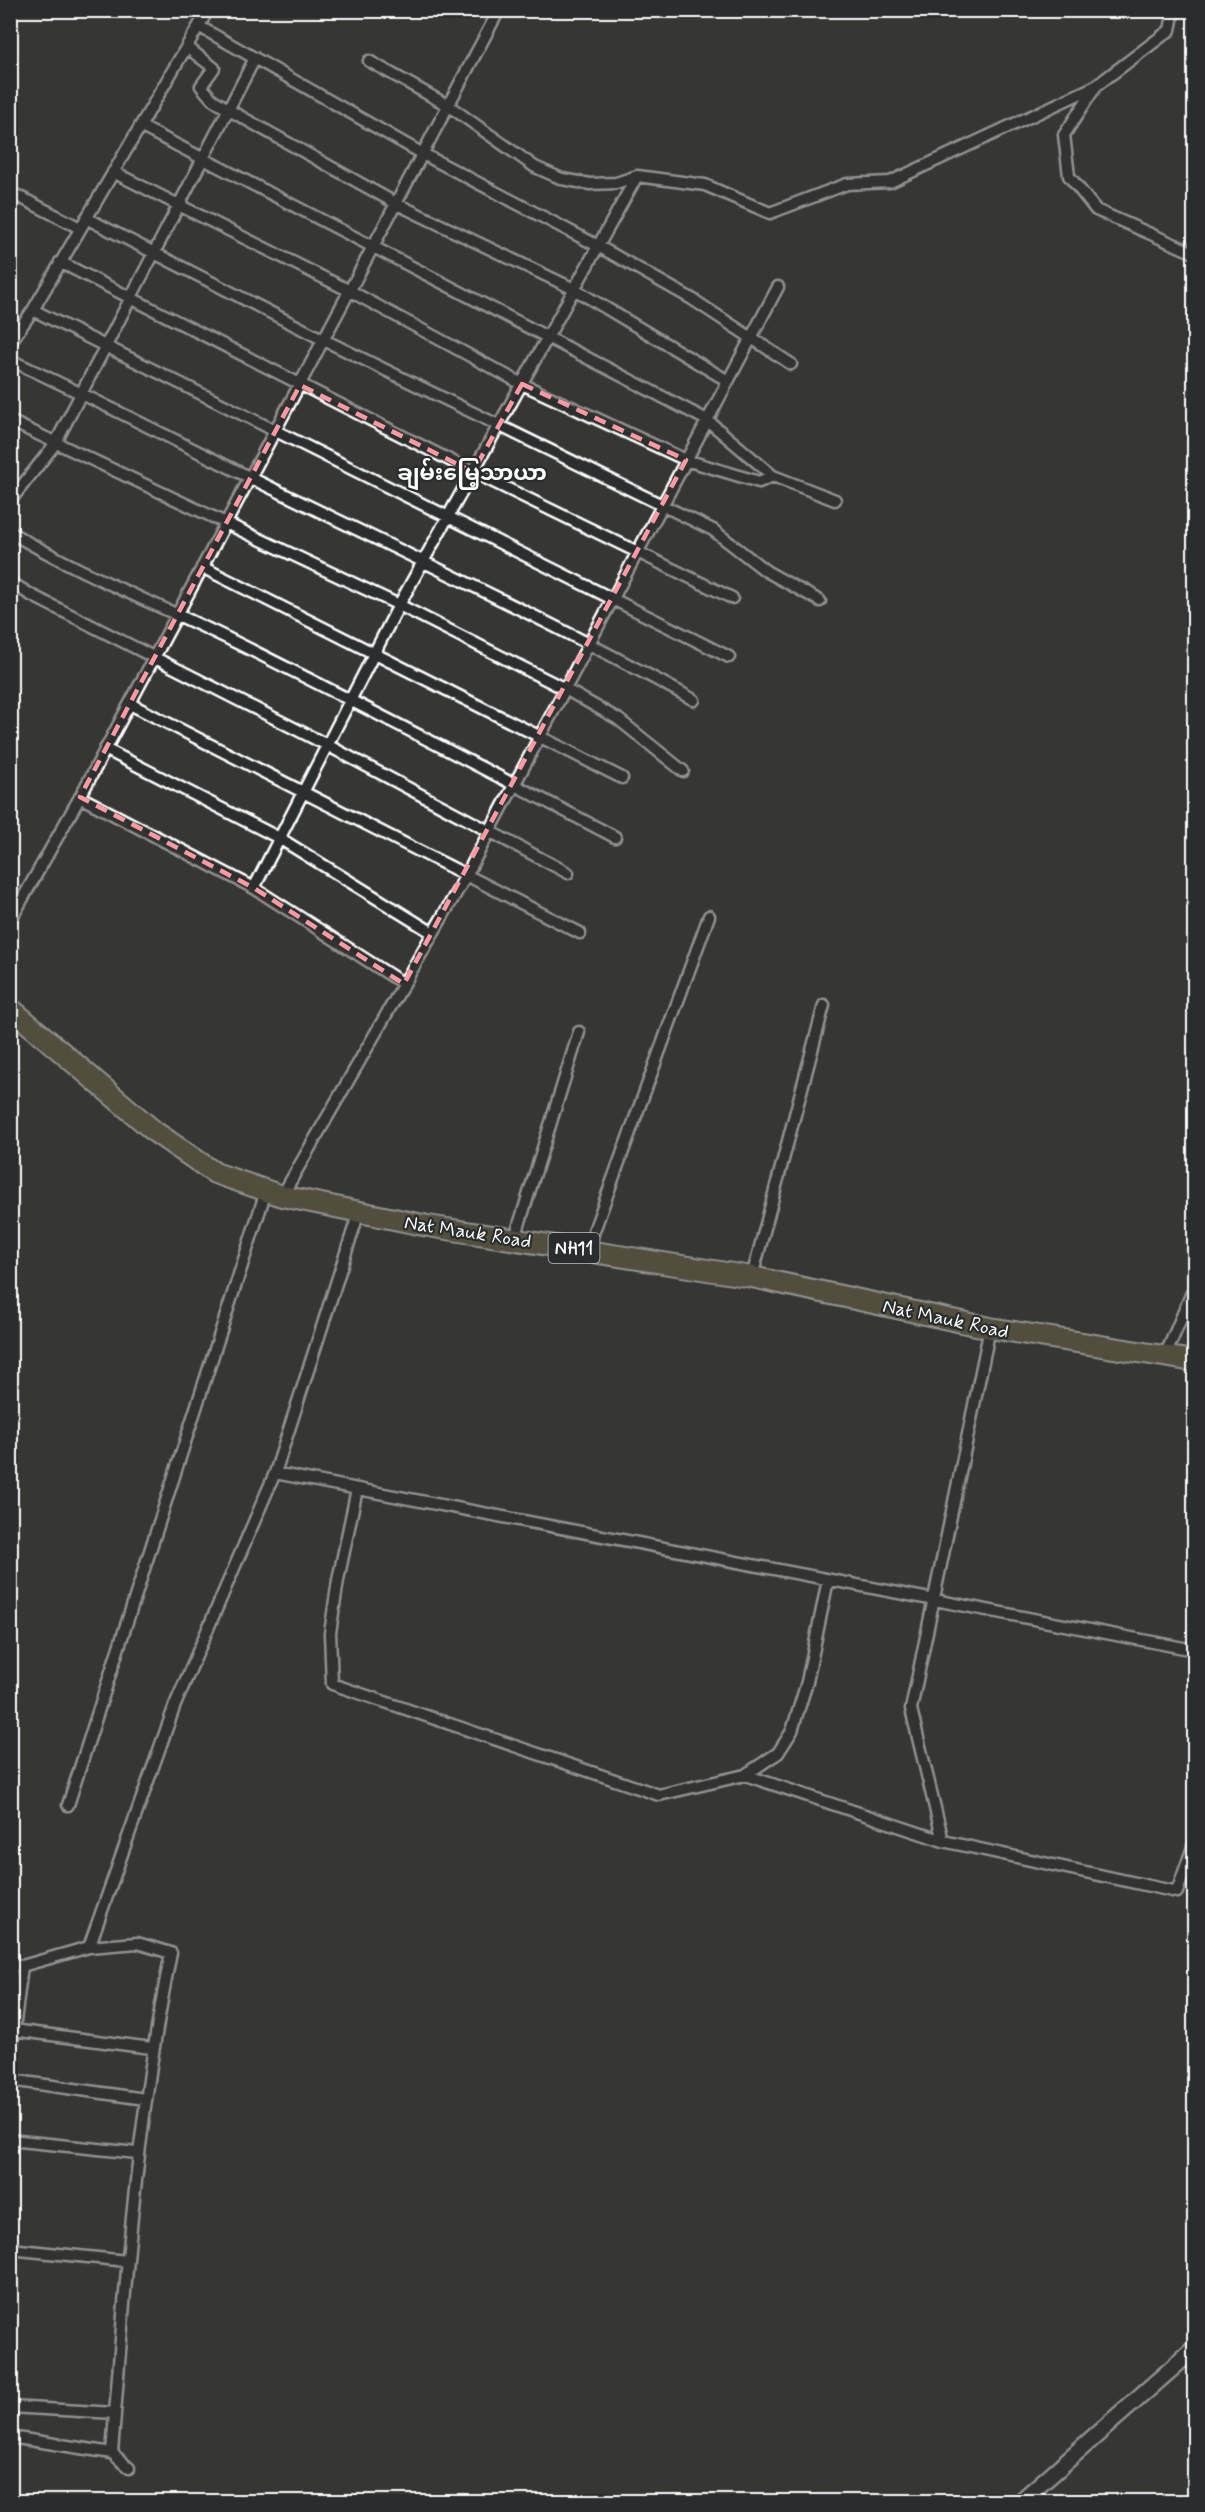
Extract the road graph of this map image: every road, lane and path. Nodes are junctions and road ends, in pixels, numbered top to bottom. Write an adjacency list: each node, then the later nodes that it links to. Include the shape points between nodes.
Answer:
1 (208, 10): 4 (street)
2 (499, 10): 9 (street)
3 (1174, 10): 8 (street, via 1170,30)
4 (200, 27): 5 (street); 6 (street)
5 (188, 48): 10 (street, via 214,68 201,86); 11 (street)
6 (255, 58): 10 (street); 12 (street)
7 (369, 61): 9 (street)
8 (1096, 86): 15 (street, via 890,182 847,184 770,213 705,185); 24 (street, via 1064,135 1069,176 1096,210)
9 (449, 106): 12 (street); 15 (street, via 535,167 562,179 616,183)
10 (229, 110): 13 (street); 17 (street)
11 (140, 126): 13 (street); 14 (street)
12 (423, 154): 17 (street); 22 (street)
13 (204, 159): 18 (street); 21 (street)
14 (113, 172): 18 (street); 19 (street)
15 (637, 176): 22 (street)
16 (10, 192): 20 (street)
17 (397, 204): 21 (street); 27 (street)
18 (180, 206): 23 (street); 28 (street)
19 (86, 218): 20 (street); 23 (street)
20 (80, 228): 25 (street)
21 (375, 245): 28 (street); 32 (street)
22 (598, 246): 27 (street); 31 (street, via 692,299)
23 (156, 254): 29 (street); 33 (street)
24 (1194, 254)
25 (60, 262): 29 (street); 30 (street)
26 (778, 286): 31 (street)
27 (574, 289): 32 (street); 38 (street)
28 (350, 291): 33 (street); 39 (street)
29 (132, 299): 35 (street); 40 (street)
30 (33, 310): 34 (street); 35 (street)
31 (751, 338): 37 (street); 38 (street)
32 (546, 339): 39 (street); 42 (street)
33 (324, 340): 40 (street); 44 (street)
34 (10, 343)
35 (107, 348): 41 (street); 45 (street)
36 (10, 360): 41 (street)
37 (791, 364)
38 (728, 381): 42 (street)
39 (522, 384): 44 (street); 47 (street)
40 (300, 385): 45 (street); 48 (street)
41 (82, 392): 46 (street); 50 (street)
42 (707, 420): 47 (street); 49 (street)
43 (10, 421): 46 (street)
44 (498, 426): 48 (street); 53 (street)
45 (275, 431): 50 (street); 54 (street)
46 (55, 444): 52 (street); 55 (street)
47 (687, 460): 49 (street, via 759,482); 53 (street)
48 (473, 472): 54 (street); 57 (street)
49 (773, 476): 51 (street)
50 (250, 478): 55 (street); 58 (street)
51 (835, 500)
52 (10, 501)
53 (663, 504): 57 (street); 63 (street, via 713,530 766,571)
54 (447, 519): 58 (street); 61 (street)
55 (226, 524): 59 (street); 64 (street)
56 (10, 532): 65 (street, via 54,558)
57 (638, 550): 61 (street); 62 (street)
58 (423, 561): 64 (street); 66 (street)
59 (202, 567): 65 (street); 67 (street)
60 (10, 582): 69 (street)
61 (613, 598): 66 (street); 68 (street)
62 (732, 598)
63 (820, 601)
64 (399, 605): 67 (street); 70 (street)
65 (178, 614): 69 (street); 71 (street)
66 (590, 642): 70 (street); 72 (street)
67 (374, 653): 71 (street); 74 (street)
68 (729, 657)
69 (153, 659): 73 (street); 75 (street)
70 (565, 689): 74 (street); 77 (street, via 618,719)
71 (350, 699): 75 (street); 79 (street)
72 (694, 700)
73 (130, 704): 76 (street); 80 (street)
74 (540, 736): 78 (street); 79 (street)
75 (327, 745): 80 (street); 82 (street)
76 (105, 749): 81 (street); 84 (street)
77 (684, 771)
78 (622, 778)
79 (514, 785): 82 (street); 83 (street)
80 (302, 791): 84 (street); 86 (street)
81 (80, 797): 87 (street); 89 (street)
82 (489, 832): 85 (street); 86 (street)
83 (615, 837)
84 (279, 838): 87 (street); 90 (street)
85 (568, 873)
86 (467, 874): 90 (street); 91 (street)
87 (254, 888): 92 (street)
88 (709, 916): 99 (street)
89 (10, 921)
90 (433, 933): 92 (street)
91 (580, 933)
92 (404, 984): 96 (street)
93 (824, 1005): 100 (street)
94 (10, 1008): 96 (highway, Nat Mauk Road / NH11, via 155,1132 214,1173)
95 (579, 1032): 98 (street)
96 (274, 1194): 97 (highway, Nat Mauk Road / NH11); 111 (street)
97 (359, 1212): 98 (highway, Nat Mauk Road / NH11); 105 (street)
98 (515, 1238): 99 (highway, Nat Mauk Road / NH11)
99 (587, 1250): 100 (highway, Nat Mauk Road / NH11)
100 (752, 1277): 102 (highway, Nat Mauk Road / NH11)
101 (1194, 1288): 103 (street)
102 (990, 1328): 103 (highway, Nat Mauk Road / NH11); 108 (street)
103 (1165, 1356): 104 (highway, Nat Mauk Road / NH11)
104 (1194, 1361)
105 (275, 1473): 106 (street); 114 (street, via 174,1705)
106 (357, 1489): 107 (street); 110 (street, via 330,1633 332,1684 659,1796)
107 (828, 1580): 108 (street); 110 (street, via 807,1682 792,1731 778,1753)
108 (934, 1600): 109 (street); 112 (street, via 911,1709)
109 (1194, 1650)
110 (745, 1775): 112 (street)
111 (68, 1805)
112 (943, 1841): 113 (street, via 1177,1892)
113 (1194, 1844)
114 (89, 1947): 115 (street); 117 (street, via 137,1943 171,1953)
115 (16, 1964): 116 (street)
116 (13, 2030): 117 (street); 118 (street)
117 (151, 2048): 120 (street)
118 (10, 2061)
119 (10, 2080): 120 (street)
120 (145, 2099): 122 (street)
121 (10, 2140): 122 (street)
122 (137, 2153): 124 (street)
123 (10, 2249): 124 (street)
124 (127, 2261): 127 (street)
125 (1194, 2349): 131 (street)
126 (10, 2407): 127 (street)
127 (115, 2413): 129 (street)
128 (10, 2437): 129 (street)
129 (112, 2453): 130 (street)
130 (129, 2468)
131 (1020, 2502)

